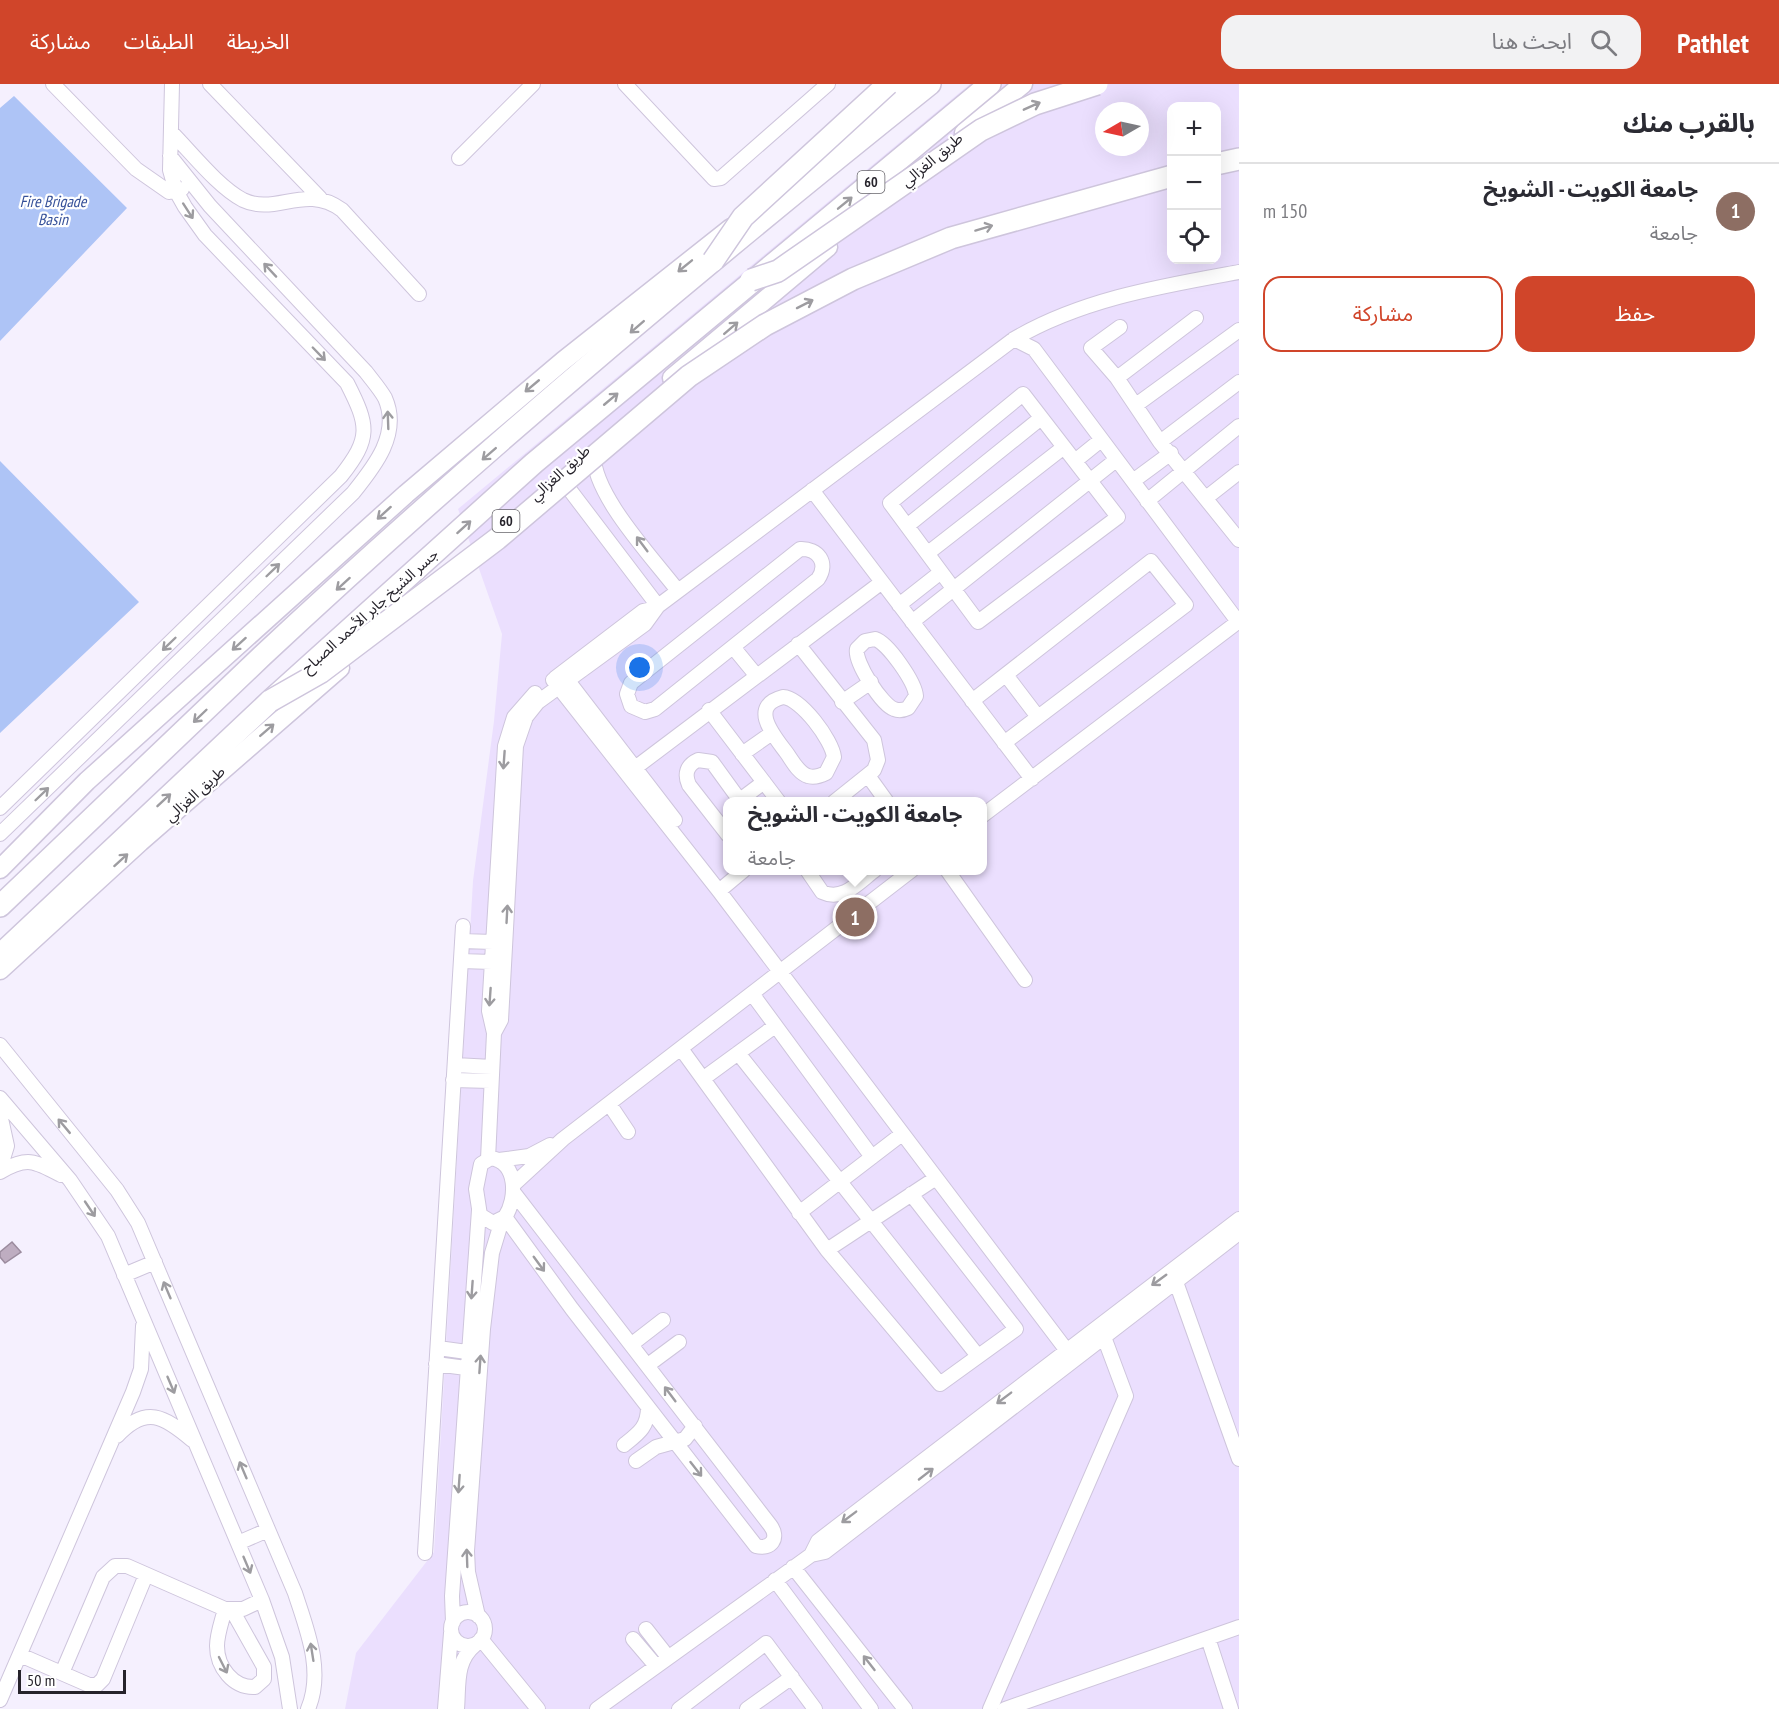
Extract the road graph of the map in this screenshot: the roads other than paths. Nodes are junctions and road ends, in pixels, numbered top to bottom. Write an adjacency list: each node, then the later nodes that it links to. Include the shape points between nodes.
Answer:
1 (53, 84): 20 (street, via 136,169 169,192)
2 (172, 84): 13 (street)
3 (210, 84): 21 (street)
4 (533, 84): 15 (street)
5 (626, 84): 6 (street, via 714,179 721,178)
6 (828, 84)
7 (888, 84): 22 (highway, bridge, via 743,217)
8 (910, 84): 88 (main road, one-way to 88, via 563,361 422,479 87,781)
9 (930, 84): 22 (highway, bridge)
10 (990, 84): 24 (highway, طريق الغزالي / 60, one-way to 10)
11 (1023, 84): 36 (main road, طريق الغزالي / 60, one-way to 11)
12 (1097, 84): 24 (highway, one-way to 12, bridge, via 778,270 981,130 1035,104)
13 (171, 132): 14 (street); 21 (street, via 244,201)
14 (170, 156): 19 (street); 20 (street)
15 (459, 158)
16 (1239, 159): 17 (highway)
17 (1221, 163)
18 (1167, 177): 67 (highway, one-way to 18, bridge, via 321,672 478,553 689,376 765,325 853,279 951,237)
19 (192, 185): 20 (street); 87 (street, one-way to 19, via 352,493 386,446 391,420 384,398 366,372)
20 (176, 191): 84 (street, one-way to 84, via 205,236 347,383 361,410 364,436 358,454 341,476)
21 (320, 198): 25 (street, via 342,210)
22 (713, 261): 95 (highway, one-way to 95, via 478,462 264,655)
23 (1239, 272): 29 (street, via 1094,303 1048,319)
24 (751, 280): 67 (highway, جسر الشيخ جابر الأحمد الصباح / 60, one-way to 24, bridge, via 534,463)
25 (419, 294)
26 (1196, 318): 30 (street)
27 (1120, 327): 30 (street, via 1091,348)
28 (1239, 330): 32 (street)
29 (1014, 339): 35 (street, via 1034,349); 47 (street)
30 (1117, 378): 32 (street)
31 (1239, 382): 37 (street)
32 (1136, 405): 37 (street)
33 (1041, 418): 38 (street); 50 (street); 50 (street, via 1023,394 890,503)
34 (1239, 426): 42 (street)
35 (1101, 440): 40 (street); 41 (street)
36 (595, 442): 44 (main road, طريق الغزالي / 60); 56 (street, one-way to 36, via 607,497 594,471)
37 (1160, 442): 39 (street)
38 (1064, 447): 41 (street); 52 (street)
39 (1171, 453): 42 (street); 46 (street)
40 (1116, 460): 45 (street); 46 (street)
41 (1075, 461): 45 (street)
42 (1184, 469): 48 (street); 49 (street)
43 (1239, 472): 48 (street)
44 (559, 475): 58 (street); 102 (main road, طريق الغزالي / 60, one-way to 44, via 219,772)
45 (1090, 481): 55 (street); 55 (street, via 1118,517 978,621)
46 (1133, 481): 49 (street)
47 (812, 490): 54 (street); 56 (street)
48 (1206, 498): 51 (street)
49 (1147, 501): 60 (street)
50 (907, 526): 52 (street)
51 (1237, 533)
52 (928, 553): 53 (street)
53 (941, 572): 55 (street); 57 (street)
54 (882, 582): 57 (street); 61 (street)
55 (954, 589): 59 (street)
56 (678, 591): 58 (street)
57 (899, 605): 59 (street)
58 (657, 607): 65 (street, via 645,624)
59 (912, 622): 68 (street)
60 (1239, 622): 77 (street)
61 (798, 644): 63 (street); 69 (street)
62 (733, 648): 62 (street, via 819,579 823,569 817,553 795,551 635,678 628,688 628,700 640,711 655,709); 63 (street)
63 (756, 675): 70 (street)
64 (1005, 675): 68 (street); 71 (street); 71 (street, via 1150,561 1186,604)
65 (561, 680): 75 (street); 94 (street); 98 (street, one-way to 98, via 522,706 506,736); 107 (street, one-way to 65, via 501,1020 518,736 532,709)
66 (871, 682): 66 (street, via 856,655 865,641 875,639 885,644 914,686 915,700 904,710 894,709); 69 (street)
67 (270, 701): 99 (highway, جسر الشيخ جابر الأحمد الصباح / 60, one-way to 67)
68 (972, 701): 73 (street)
69 (842, 702): 76 (street, via 874,740 878,760)
70 (709, 711): 74 (street); 75 (street)
71 (1038, 717): 73 (street)
72 (772, 733): 72 (street, via 765,720 769,705 783,697 794,700 831,745 834,757 830,769 814,777 802,773); 74 (street)
73 (1004, 742): 77 (street)
74 (742, 754): 78 (street)
75 (635, 768): 94 (street)
76 (869, 777): 82 (street); 83 (street)
77 (1032, 779): 85 (street)
78 (764, 782): 80 (street); 81 (street)
79 (738, 797): 86 (street, via 712,762 703,759 690,766 686,775 689,785)
80 (746, 797)
81 (776, 797)
82 (844, 797)
83 (884, 797)
84 (0, 808)
85 (987, 812)
86 (723, 829)
87 (0, 834)
88 (0, 870)
89 (738, 875): 94 (street)
90 (810, 875): 91 (street, via 822,892 836,895 846,893)
91 (869, 875)
92 (906, 875): 103 (street)
93 (950, 875): 104 (street)
94 (722, 888): 103 (street)
95 (0, 906)
96 (463, 926): 97 (street)
97 (462, 941): 98 (street); 100 (street)
98 (493, 942): 101 (street)
99 (0, 955)
100 (461, 961): 101 (street); 111 (street)
101 (492, 962): 107 (street, one-way to 107, via 489,1018)
102 (0, 970)
103 (784, 970): 105 (street); 120 (street); 149 (street)
104 (1025, 980)
105 (753, 995): 106 (street); 109 (street)
106 (775, 1026): 110 (street); 122 (street)
107 (494, 1033): 112 (street)
108 (0, 1045): 137 (street, one-way to 108, via 138,1223 117,1190)
109 (682, 1050): 113 (street); 117 (street)
110 (738, 1053): 113 (street); 127 (street)
111 (455, 1065): 112 (street); 114 (street)
112 (492, 1067): 115 (street)
113 (704, 1078): 131 (street)
114 (453, 1080): 115 (street); 147 (street)
115 (491, 1081): 123 (street)
116 (0, 1098): 126 (street)
117 (610, 1106): 119 (street); 121 (street)
118 (0, 1114): 124 (street, via 7,1146)
119 (628, 1132)
120 (902, 1134): 122 (street); 125 (street)
121 (563, 1139): 123 (street, via 529,1156); 128 (street)
122 (872, 1157): 127 (street)
123 (493, 1159): 128 (street, via 507,1170); 130 (street, via 481,1164 477,1179)
124 (0, 1171): 126 (street, via 22,1161 33,1161)
125 (936, 1178): 129 (street); 149 (street)
126 (70, 1180): 138 (street, one-way to 138, via 108,1236)
127 (841, 1181): 131 (street); 134 (street)
128 (514, 1189): 132 (street); 140 (street)
129 (911, 1194): 134 (street); 150 (street, via 1016,1329)
130 (479, 1210): 132 (street, via 488,1222); 148 (street, one-way to 148)
131 (799, 1213): 136 (street)
132 (504, 1218): 141 (street, one-way to 141); 170 (street, one-way to 132, via 467,1551 483,1329 492,1253)
133 (1239, 1220): 149 (street, one-way to 149)
134 (870, 1221): 136 (street); 150 (street)
135 (1239, 1233): 139 (street)
136 (826, 1250): 150 (street, via 940,1384)
137 (155, 1262): 138 (street); 162 (street, one-way to 137)
138 (124, 1275): 142 (street)
139 (1176, 1282): 144 (street); 160 (street)
140 (594, 1296): 141 (street, via 579,1301); 146 (street)
141 (572, 1309): 154 (street)
142 (143, 1319): 156 (street, via 141,1369); 157 (street, one-way to 157)
143 (663, 1320): 146 (street)
144 (1104, 1337): 149 (street); 194 (street, via 1126,1396)
145 (680, 1342): 152 (street)
146 (632, 1344): 152 (street)
147 (438, 1348): 148 (street); 151 (street)
148 (467, 1352): 153 (street)
149 (1074, 1352): 165 (street, via 825,1552 811,1555)
150 (978, 1356)
151 (436, 1365): 153 (street); 164 (street)
152 (648, 1365): 155 (street, one-way to 152)
153 (466, 1368): 172 (street, one-way to 172)
154 (648, 1407): 158 (street); 159 (street, via 643,1431)
155 (695, 1426): 158 (street, via 685,1439); 158 (street, one-way to 155, via 756,1546 771,1545 775,1531)
156 (114, 1440): 157 (street, via 138,1419 159,1417); 177 (street)
157 (195, 1442): 163 (street)
158 (674, 1442): 161 (street, via 656,1446)
159 (624, 1445)
160 (1239, 1459)
161 (636, 1461)
162 (268, 1530): 163 (street); 184 (street, one-way to 162, via 315,1683 311,1646 295,1593)
163 (238, 1543): 168 (street, one-way to 168)
164 (425, 1553)
165 (793, 1567): 167 (street); 193 (street, one-way to 165)
166 (146, 1575): 169 (street); 180 (street, via 121,1565 106,1572); 180 (street, via 101,1683 89,1685)
167 (775, 1580): 178 (street); 192 (street)
168 (262, 1600): 169 (street, via 253,1606); 183 (street, via 282,1657)
169 (229, 1609): 169 (street, one-way to 169, via 217,1647 221,1665 232,1679 255,1687 264,1679 264,1668)
170 (478, 1616): 172 (street, via 461,1614); 176 (street, via 484,1625)
171 (1239, 1627): 174 (street)
172 (452, 1628): 176 (street, via 458,1643); 185 (street)
173 (646, 1629): 178 (street)
174 (1208, 1638): 195 (street); 196 (street)
175 (633, 1639): 179 (street)
176 (478, 1642): 186 (street, via 461,1665); 187 (street)
177 (20, 1655): 180 (street); 182 (street)
178 (669, 1657): 179 (street)
179 (656, 1666): 188 (street)
180 (62, 1673)
181 (792, 1677): 189 (street, via 766,1643); 190 (street); 191 (street)
182 (0, 1700)
183 (290, 1709)
184 (308, 1709)
185 (445, 1709)
186 (457, 1709)
187 (538, 1709)
188 (597, 1709)
189 (679, 1709)
190 (747, 1709)
191 (815, 1709)
192 (871, 1709)
193 (906, 1709)
194 (990, 1709)
195 (1005, 1709)
196 (1231, 1709)

